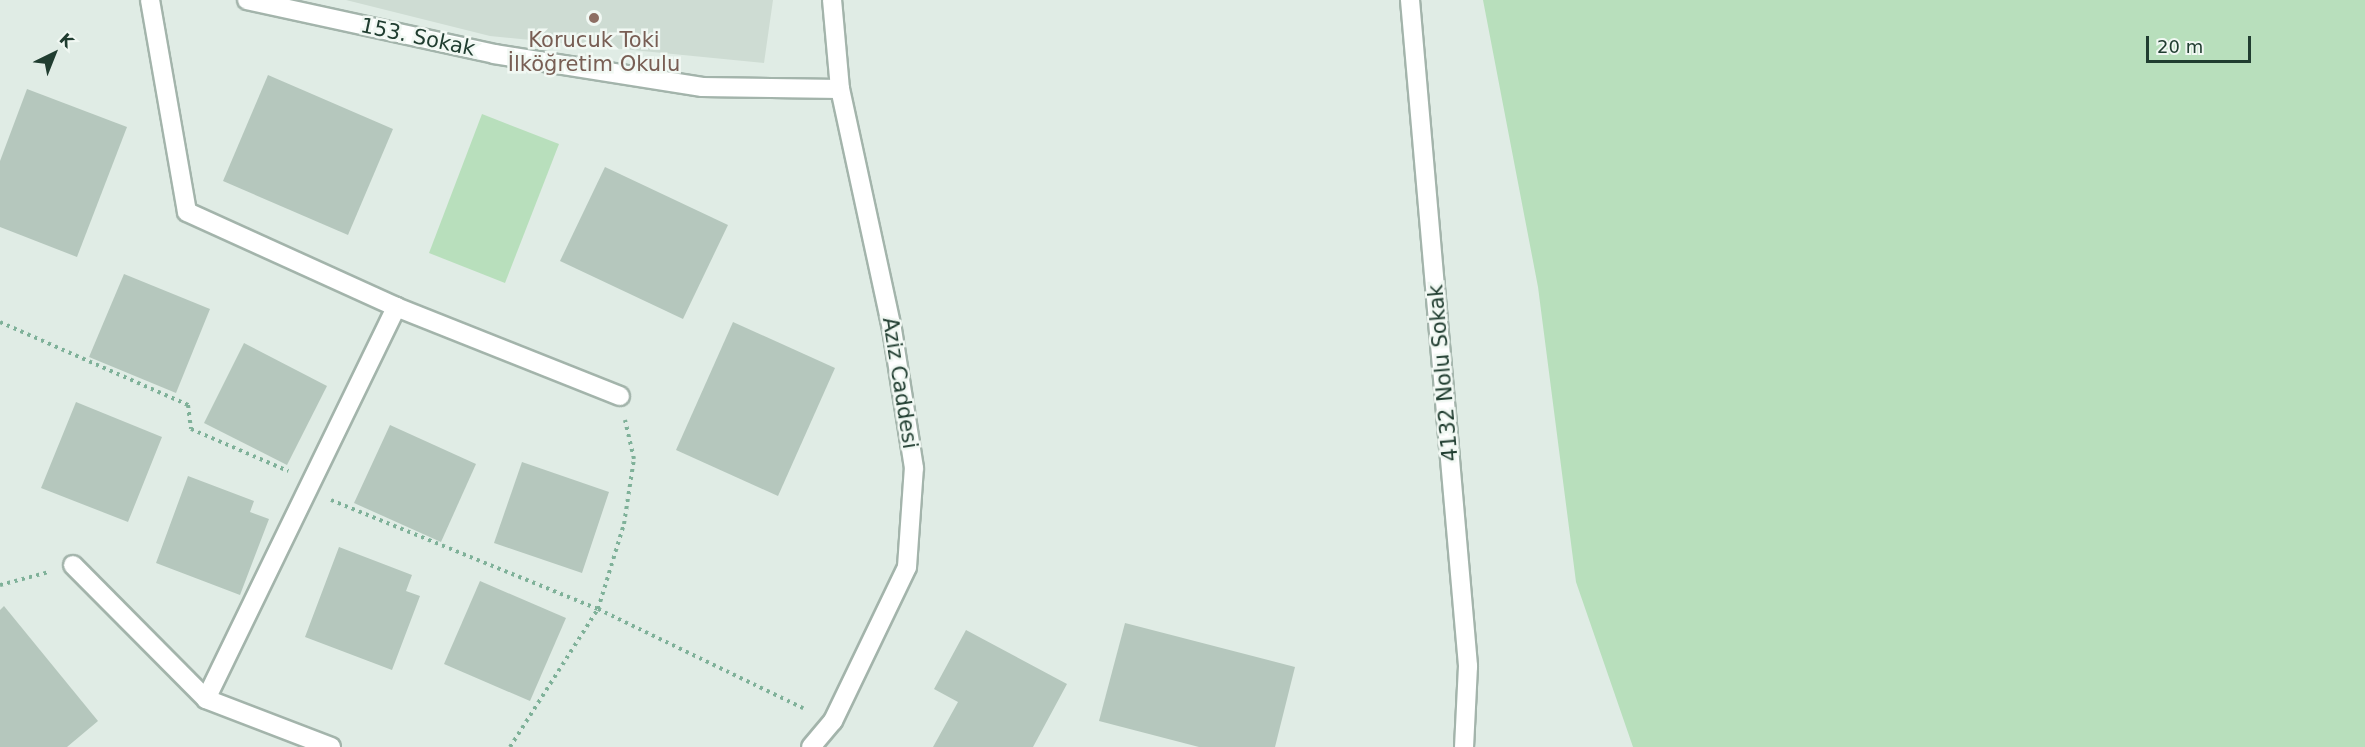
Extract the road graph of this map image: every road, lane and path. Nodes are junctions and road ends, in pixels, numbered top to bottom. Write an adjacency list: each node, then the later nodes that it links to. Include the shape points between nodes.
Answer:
1 (150, 0): 6 (street, via 187,212)
2 (247, 0): 5 (street, 153. Sokak, via 494,54 702,87)
3 (832, 0): 5 (street, Aziz Caddesi)
4 (1410, 0): 18 (street, 4132 Nolu Sokak, via 1468,666)
5 (840, 89): 17 (street, Aziz Caddesi, via 892,329 914,468 907,567 833,721)
6 (396, 307): 8 (street); 9 (street)
7 (0, 322): 9 (path, via 188,405 192,429)
8 (620, 396): 12 (path, via 634,459 624,524)
9 (308, 486): 12 (path); 13 (street)
10 (73, 565): 11 (path); 13 (street)
11 (0, 585)
12 (598, 609): 14 (path); 16 (path)
13 (206, 699): 15 (street)
14 (803, 708)
15 (331, 747)
16 (510, 747)
17 (811, 747)
18 (1464, 747)

